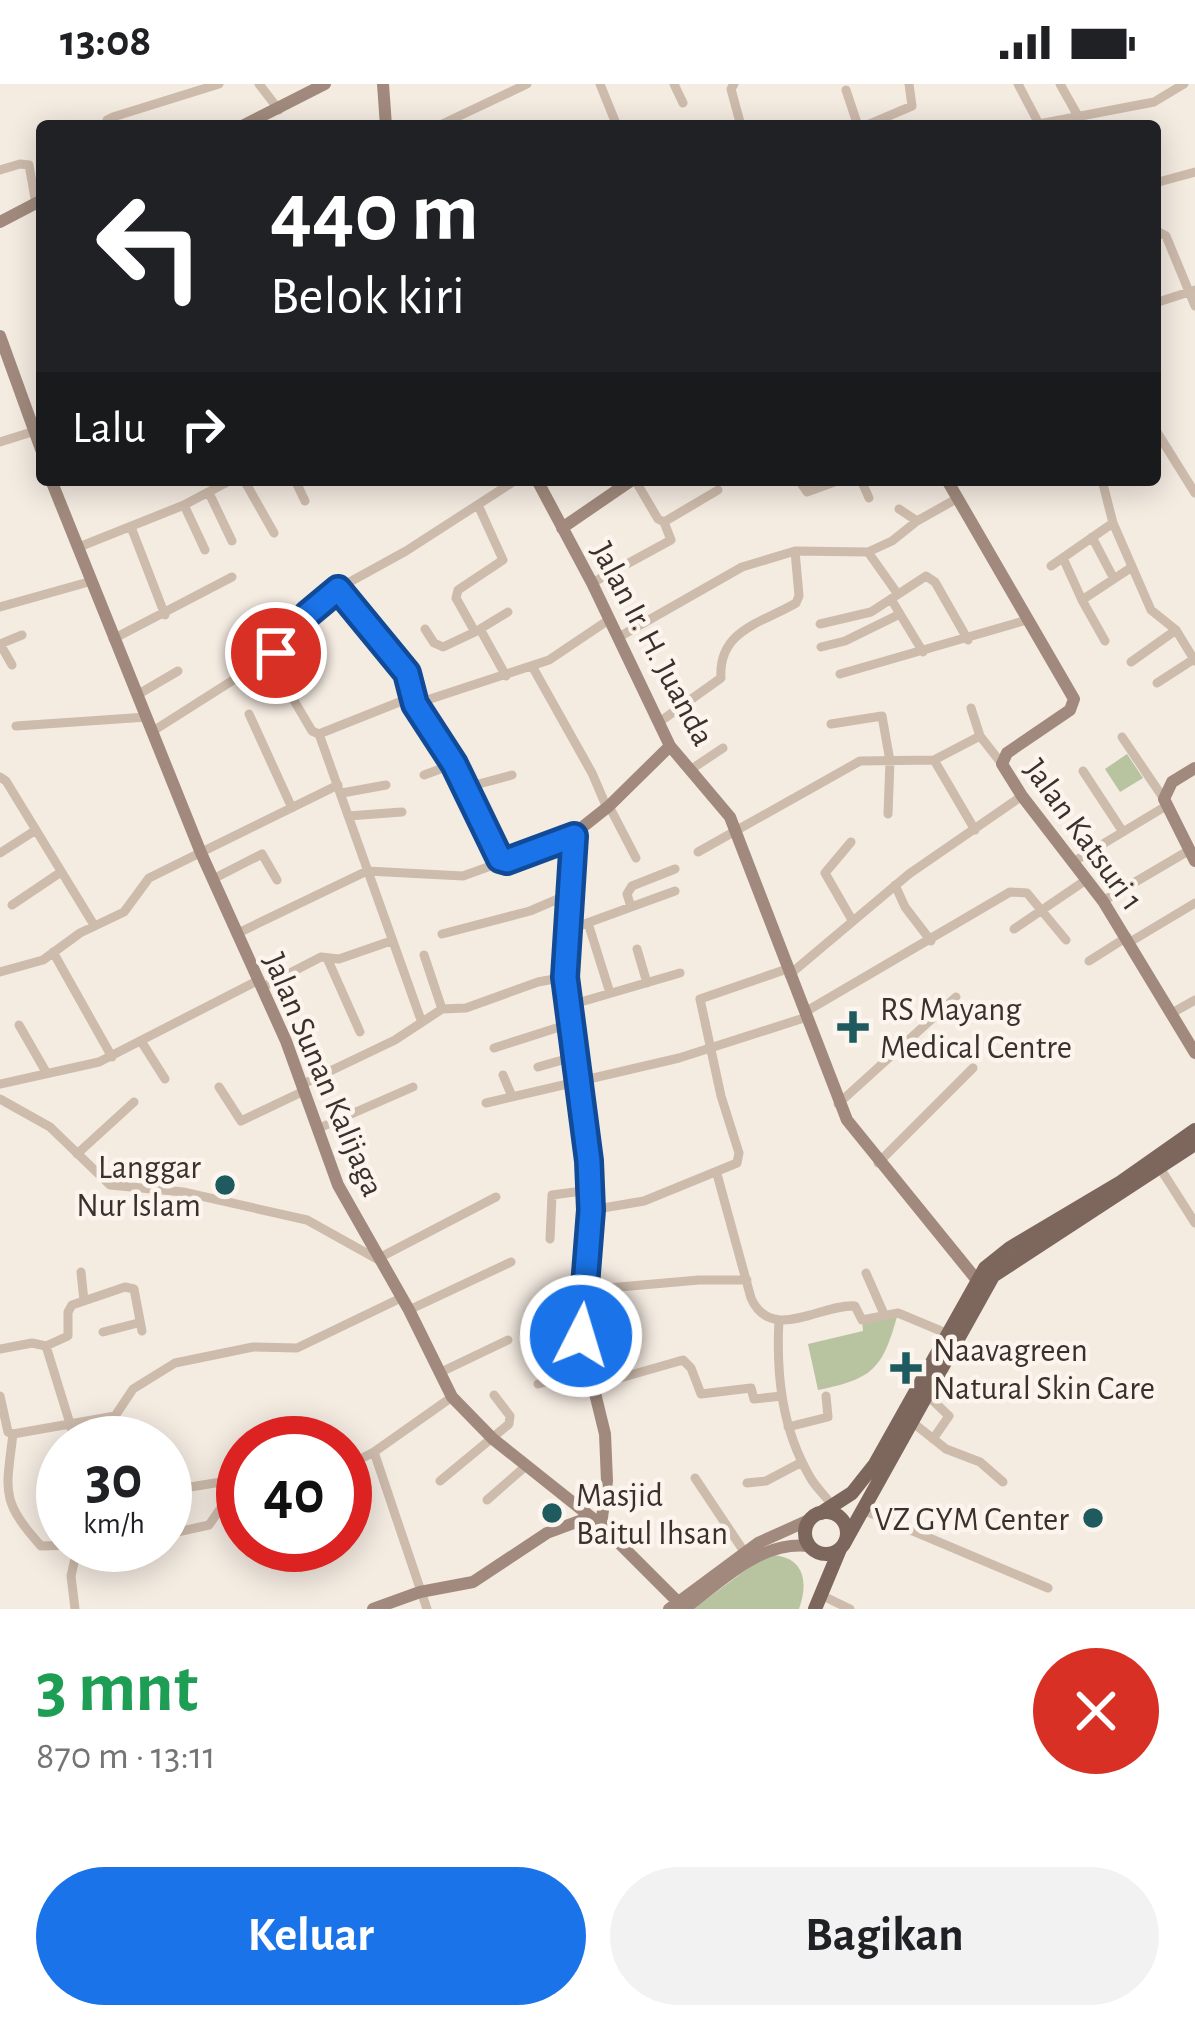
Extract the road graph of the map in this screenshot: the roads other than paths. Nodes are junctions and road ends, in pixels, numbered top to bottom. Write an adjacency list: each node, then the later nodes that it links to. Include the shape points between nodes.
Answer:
1 (219, 84): 18 (street)
2 (259, 84): 16 (street)
3 (325, 84): 16 (street)
4 (384, 84): 20 (street)
5 (527, 84): 21 (street)
6 (600, 84): 22 (street)
7 (674, 84): 15 (street)
8 (734, 84): 23 (street)
9 (922, 84): 13 (street)
10 (1018, 84): 26 (street)
11 (1060, 84): 17 (street)
12 (1184, 84): 17 (street, via 1162,99)
13 (909, 86): 25 (street, via 913,104)
14 (846, 90): 24 (street)
15 (683, 104)
16 (279, 110): 19 (street)
17 (1078, 116): 27 (street)
18 (107, 120)
19 (256, 120)
20 (386, 120)
21 (451, 120)
22 (615, 120)
23 (739, 120)
24 (859, 120)
25 (892, 120)
26 (1037, 120)
27 (1064, 120)
28 (0, 170): 31 (street, via 27,164)
29 (1195, 172): 30 (street)
30 (1161, 181)
31 (36, 192)
32 (36, 204): 33 (street)
33 (0, 222)
34 (1161, 233): 35 (street)
35 (1191, 292): 36 (street); 37 (street)
36 (1161, 301)
37 (1195, 306)
38 (0, 336): 39 (street)
39 (35, 431): 40 (street); 42 (street)
40 (36, 434)
41 (1161, 438): 56 (street)
42 (0, 442)
43 (54, 486): 71 (street, Jalan Sunan Kalijaga)
44 (220, 486): 55 (street)
45 (247, 486): 68 (street)
46 (298, 486): 59 (street)
47 (507, 486): 61 (street)
48 (540, 486): 67 (street, Jalan Ir. H. Juanda)
49 (625, 486): 67 (street, Jalan Ir. H. Juanda)
50 (638, 486): 64 (street)
51 (863, 486): 57 (street)
52 (951, 486): 58 (street, Jalan Katsuri 1)
53 (1104, 486): 65 (street)
54 (718, 490): 64 (street)
55 (208, 493): 60 (street); 70 (street)
56 (1195, 493)
57 (868, 498)
58 (958, 498): 63 (street); 90 (street, Jalan Katsuri 1)
59 (305, 501)
60 (184, 505): 66 (street); 72 (street)
61 (478, 506): 82 (street); 94 (street, via 503,560 456,592)
62 (899, 509): 63 (street)
63 (917, 521): 74 (street)
64 (664, 522): 81 (street, via 668,544)
65 (1113, 524): 69 (street); 77 (street)
66 (131, 527): 71 (street); 88 (street)
67 (562, 528): 81 (street, Jalan Ir. H. Juanda)
68 (274, 533)
69 (1092, 537): 75 (street); 79 (street)
70 (232, 542)
71 (80, 547): 80 (street, Jalan Sunan Kalijaga)
72 (205, 550)
73 (795, 551): 74 (street); 96 (street, via 738,569); 115 (street, via 796,603 749,623 721,658 721,678)
74 (868, 551): 83 (street)
75 (1063, 558): 76 (street); 84 (street)
76 (1051, 566)
77 (1132, 567): 79 (street); 93 (street, via 1151,610)
78 (232, 578): 88 (street)
79 (1114, 579): 84 (street)
80 (92, 581): 85 (street); 97 (street, Jalan Sunan Kalijaga)
81 (592, 583): 89 (street, Jalan Ir. H. Juanda)
82 (338, 589): 112 (street, via 407,673); 116 (street, via 276,653)
83 (894, 596): 87 (street); 91 (street, via 860,616); 98 (street, via 932,578)
84 (1082, 600): 99 (street)
85 (0, 607)
86 (508, 612): 94 (street)
87 (900, 614): 100 (street); 101 (street)
88 (165, 615): 97 (street)
89 (610, 619): 96 (street, Jalan Ir. H. Juanda); 105 (street)
90 (1028, 620): 98 (street); 127 (street, Jalan Katsuri 1, via 1073,705)
91 (820, 624)
92 (425, 629): 94 (street, via 443,647)
93 (1176, 630): 102 (street); 103 (street)
94 (477, 631): 108 (street)
95 (22, 635): 104 (street, via 0,644)
96 (619, 638): 115 (street, Jalan Ir. H. Juanda)
97 (113, 639): 111 (street, Jalan Sunan Kalijaga)
98 (968, 640): 101 (street)
99 (1105, 640)
100 (821, 647)
101 (923, 652): 107 (street)
102 (1195, 660): 109 (street)
103 (1131, 662)
104 (12, 665)
105 (532, 666): 108 (street); 139 (street)
106 (178, 671): 111 (street)
107 (840, 674)
108 (506, 676): 112 (street)
109 (1157, 683)
110 (289, 692): 119 (street)
111 (136, 695): 116 (street, Jalan Sunan Kalijaga)
112 (414, 700): 119 (street); 126 (street)
113 (971, 708): 120 (street)
114 (249, 714): 140 (street)
115 (658, 723): 122 (street, Jalan Ir. H. Juanda)
116 (150, 724): 118 (street); 152 (street, Jalan Sunan Kalijaga)
117 (831, 724): 125 (street, via 882,716)
118 (16, 726)
119 (319, 734): 136 (street)
120 (980, 736): 124 (street); 127 (street)
121 (1122, 737): 138 (street)
122 (670, 746): 129 (street, Jalan Ir. H. Juanda); 139 (street)
123 (722, 748): 129 (street)
124 (934, 760): 125 (street); 145 (street)
125 (890, 761): 142 (street); 146 (street, via 855,763)
126 (454, 764): 131 (street); 135 (street)
127 (1002, 764): 137 (street, Jalan Katsuri 1)
128 (1195, 768): 138 (street, via 1172,782)
129 (691, 770): 146 (street, Jalan Ir. H. Juanda)
130 (1083, 771): 147 (street)
131 (424, 775)
132 (512, 775): 135 (street)
133 (0, 777): 144 (street)
134 (386, 785): 136 (street)
135 (464, 788): 155 (street)
136 (340, 789): 140 (street); 143 (street)
137 (1022, 796): 145 (street); 156 (street, Jalan Katsuri 1)
138 (1165, 802): 147 (street); 153 (street)
139 (608, 807): 148 (street); 154 (street)
140 (292, 808): 152 (street)
141 (402, 812): 143 (street)
142 (888, 814)
143 (348, 816): 158 (street)
144 (36, 830): 151 (street); 159 (street)
145 (975, 830): 163 (street)
146 (737, 832): 150 (street); 188 (street, Jalan Ir. H. Juanda)
147 (1123, 832): 156 (street)
148 (574, 836): 155 (street); 165 (street)
149 (851, 842): 171 (street, via 825,872)
150 (698, 852)
151 (0, 853)
152 (202, 853): 160 (street, Jalan Sunan Kalijaga); 173 (street, via 149,878 124,912)
153 (1191, 856): 166 (street)
154 (636, 858)
155 (503, 861): 158 (street, via 456,877)
156 (1072, 862): 162 (street, Jalan Katsuri 1)
157 (675, 869): 169 (street, via 632,886)
158 (367, 871): 176 (street); 180 (street)
159 (61, 872): 168 (street); 173 (street)
160 (213, 879): 161 (street, via 262,854); 176 (street, Jalan Sunan Kalijaga)
161 (277, 880)
162 (1086, 880): 166 (street, Jalan Katsuri 1); 170 (street)
163 (895, 885): 171 (street); 181 (street)
164 (675, 891): 169 (street)
165 (572, 893): 175 (street); 177 (street)
166 (1103, 901): 179 (street, Jalan Katsuri 1)
167 (1195, 903): 179 (street)
168 (12, 905)
169 (631, 907): 172 (street)
170 (1043, 911): 174 (street); 178 (street); 181 (street, via 1027,893 1010,892)
171 (852, 920): 188 (street)
172 (588, 923): 175 (street); 193 (street)
173 (94, 926): 183 (street)
174 (1014, 929)
175 (568, 930): 190 (street)
176 (236, 934): 192 (street, Jalan Sunan Kalijaga)
177 (442, 934)
178 (1066, 940)
179 (1128, 940): 186 (street); 198 (street, Jalan Katsuri 1)
180 (392, 941): 185 (street); 200 (street)
181 (931, 941): 199 (street)
182 (637, 949): 191 (street)
183 (53, 952): 187 (street); 208 (street)
184 (424, 955): 197 (street)
185 (327, 958): 192 (street); 203 (street)
186 (1089, 961)
187 (0, 972)
188 (788, 972): 199 (street, Jalan Ir. H. Juanda); 206 (street, via 701,997)
189 (680, 974): 191 (street)
190 (565, 977): 196 (street); 197 (street)
191 (647, 983): 193 (street)
192 (259, 984): 204 (street); 219 (street, Jalan Sunan Kalijaga)
193 (610, 993): 196 (street)
194 (956, 997): 224 (street)
195 (1195, 1000): 198 (street)
196 (567, 1006): 201 (street)
197 (442, 1009): 200 (street)
198 (1172, 1013): 207 (street, Jalan Katsuri 1)
199 (806, 1015): 206 (street); 224 (street, Jalan Ir. H. Juanda)
200 (421, 1019): 219 (street)
201 (569, 1024): 205 (street); 209 (street)
202 (19, 1025): 212 (street)
203 (360, 1032)
204 (141, 1041): 208 (street); 214 (street)
205 (494, 1048)
206 (710, 1048): 215 (street); 231 (street, via 739,1159)
207 (1195, 1053)
208 (112, 1057): 212 (street)
209 (573, 1057): 210 (street); 215 (street)
210 (538, 1067)
211 (973, 1068): 229 (street)
212 (46, 1072): 216 (street)
213 (503, 1075): 220 (street)
214 (165, 1079)
215 (576, 1080): 220 (street); 232 (street)
216 (0, 1084)
217 (219, 1087): 219 (street, via 242,1121)
218 (413, 1087): 225 (street)
219 (302, 1088): 225 (street, Jalan Sunan Kalijaga)
220 (511, 1094): 223 (street)
221 (0, 1100): 228 (street, via 50,1127)
222 (134, 1102): 228 (street)
223 (486, 1103)
224 (838, 1104): 229 (street, Jalan Ir. H. Juanda)
225 (317, 1129): 237 (street, Jalan Sunan Kalijaga)
226 (1195, 1130): 242 (main road, via 1010,1248)
227 (1195, 1144): 230 (main road)
228 (77, 1154): 237 (street, via 110,1185 307,1220)
229 (878, 1163): 242 (street, Jalan Ir. H. Juanda)
230 (1160, 1168): 235 (street); 242 (main road)
231 (717, 1174): 234 (street); 241 (street)
232 (590, 1190): 234 (street); 236 (street, via 552,1195)
233 (496, 1197): 237 (street)
234 (591, 1210): 243 (street)
235 (1195, 1222)
236 (550, 1239)
237 (377, 1259): 245 (street, Jalan Sunan Kalijaga)
238 (511, 1262): 245 (street)
239 (81, 1272): 244 (street)
240 (866, 1273): 246 (street)
241 (746, 1280): 243 (street); 247 (street, via 753,1306)
242 (980, 1283): 249 (main road); 262 (main road)
243 (585, 1290): 253 (street)
244 (84, 1301): 248 (street, via 131,1286 140,1327); 251 (street, via 68,1309 68,1336)
245 (406, 1303): 254 (street, Jalan Sunan Kalijaga); 264 (street, via 297,1348 253,1347 175,1363 133,1389)
246 (884, 1314): 247 (street, via 862,1320 855,1306 844,1305); 249 (street)
247 (778, 1320): 260 (street)
248 (103, 1332)
249 (946, 1333): 262 (main road)
250 (508, 1340): 254 (street)
251 (46, 1346): 252 (street); 263 (street)
252 (0, 1349)
253 (588, 1370): 255 (street); 256 (street)
254 (439, 1373): 259 (street, Jalan Sunan Kalijaga)
255 (538, 1384)
256 (592, 1386): 260 (street, via 682,1360 700,1394 751,1388 754,1399); 281 (street, via 607,1462)
257 (494, 1395): 269 (street, via 512,1420)
258 (0, 1396): 268 (street)
259 (452, 1396): 269 (street, Jalan Sunan Kalijaga); 271 (street)
260 (782, 1396): 266 (street)
261 (826, 1396): 266 (street, via 828,1418)
262 (919, 1400): 265 (main road); 270 (street, via 949,1416); 280 (main road, via 852,1493)
263 (68, 1416)
264 (111, 1416)
265 (912, 1422): 270 (street); 279 (main road)
266 (788, 1427): 272 (street)
267 (36, 1430): 268 (street)
268 (13, 1434): 282 (street, via 6,1487 11,1510)
269 (493, 1439): 273 (street, Jalan Sunan Kalijaga); 275 (street)
270 (933, 1439): 276 (street)
271 (374, 1452): 288 (street)
272 (802, 1462): 277 (street); 280 (street)
273 (526, 1465): 278 (street); 281 (street, Jalan Sunan Kalijaga)
274 (695, 1478): 285 (street)
275 (440, 1481)
276 (1003, 1482)
277 (747, 1484)
278 (487, 1500)
279 (863, 1510): 283 (main road); 287 (street)
280 (821, 1513): 283 (main road, via 843,1522); 284 (main road, via 805,1533); 285 (street)
281 (596, 1521): 288 (street, via 548,1533 473,1582); 290 (street, Jalan Sunan Kalijaga)
282 (36, 1541)
283 (843, 1544): 284 (main road, via 831,1554); 289 (main road)
284 (812, 1549): 289 (main road); 290 (street, via 775,1546)
285 (745, 1553): 290 (street)
286 (72, 1572): 291 (street)
287 (1048, 1588)
288 (419, 1592): 292 (street); 293 (street)
289 (818, 1602): 294 (street)
290 (677, 1607)
291 (76, 1609)
292 (373, 1609)
293 (427, 1609)
294 (850, 1609)

